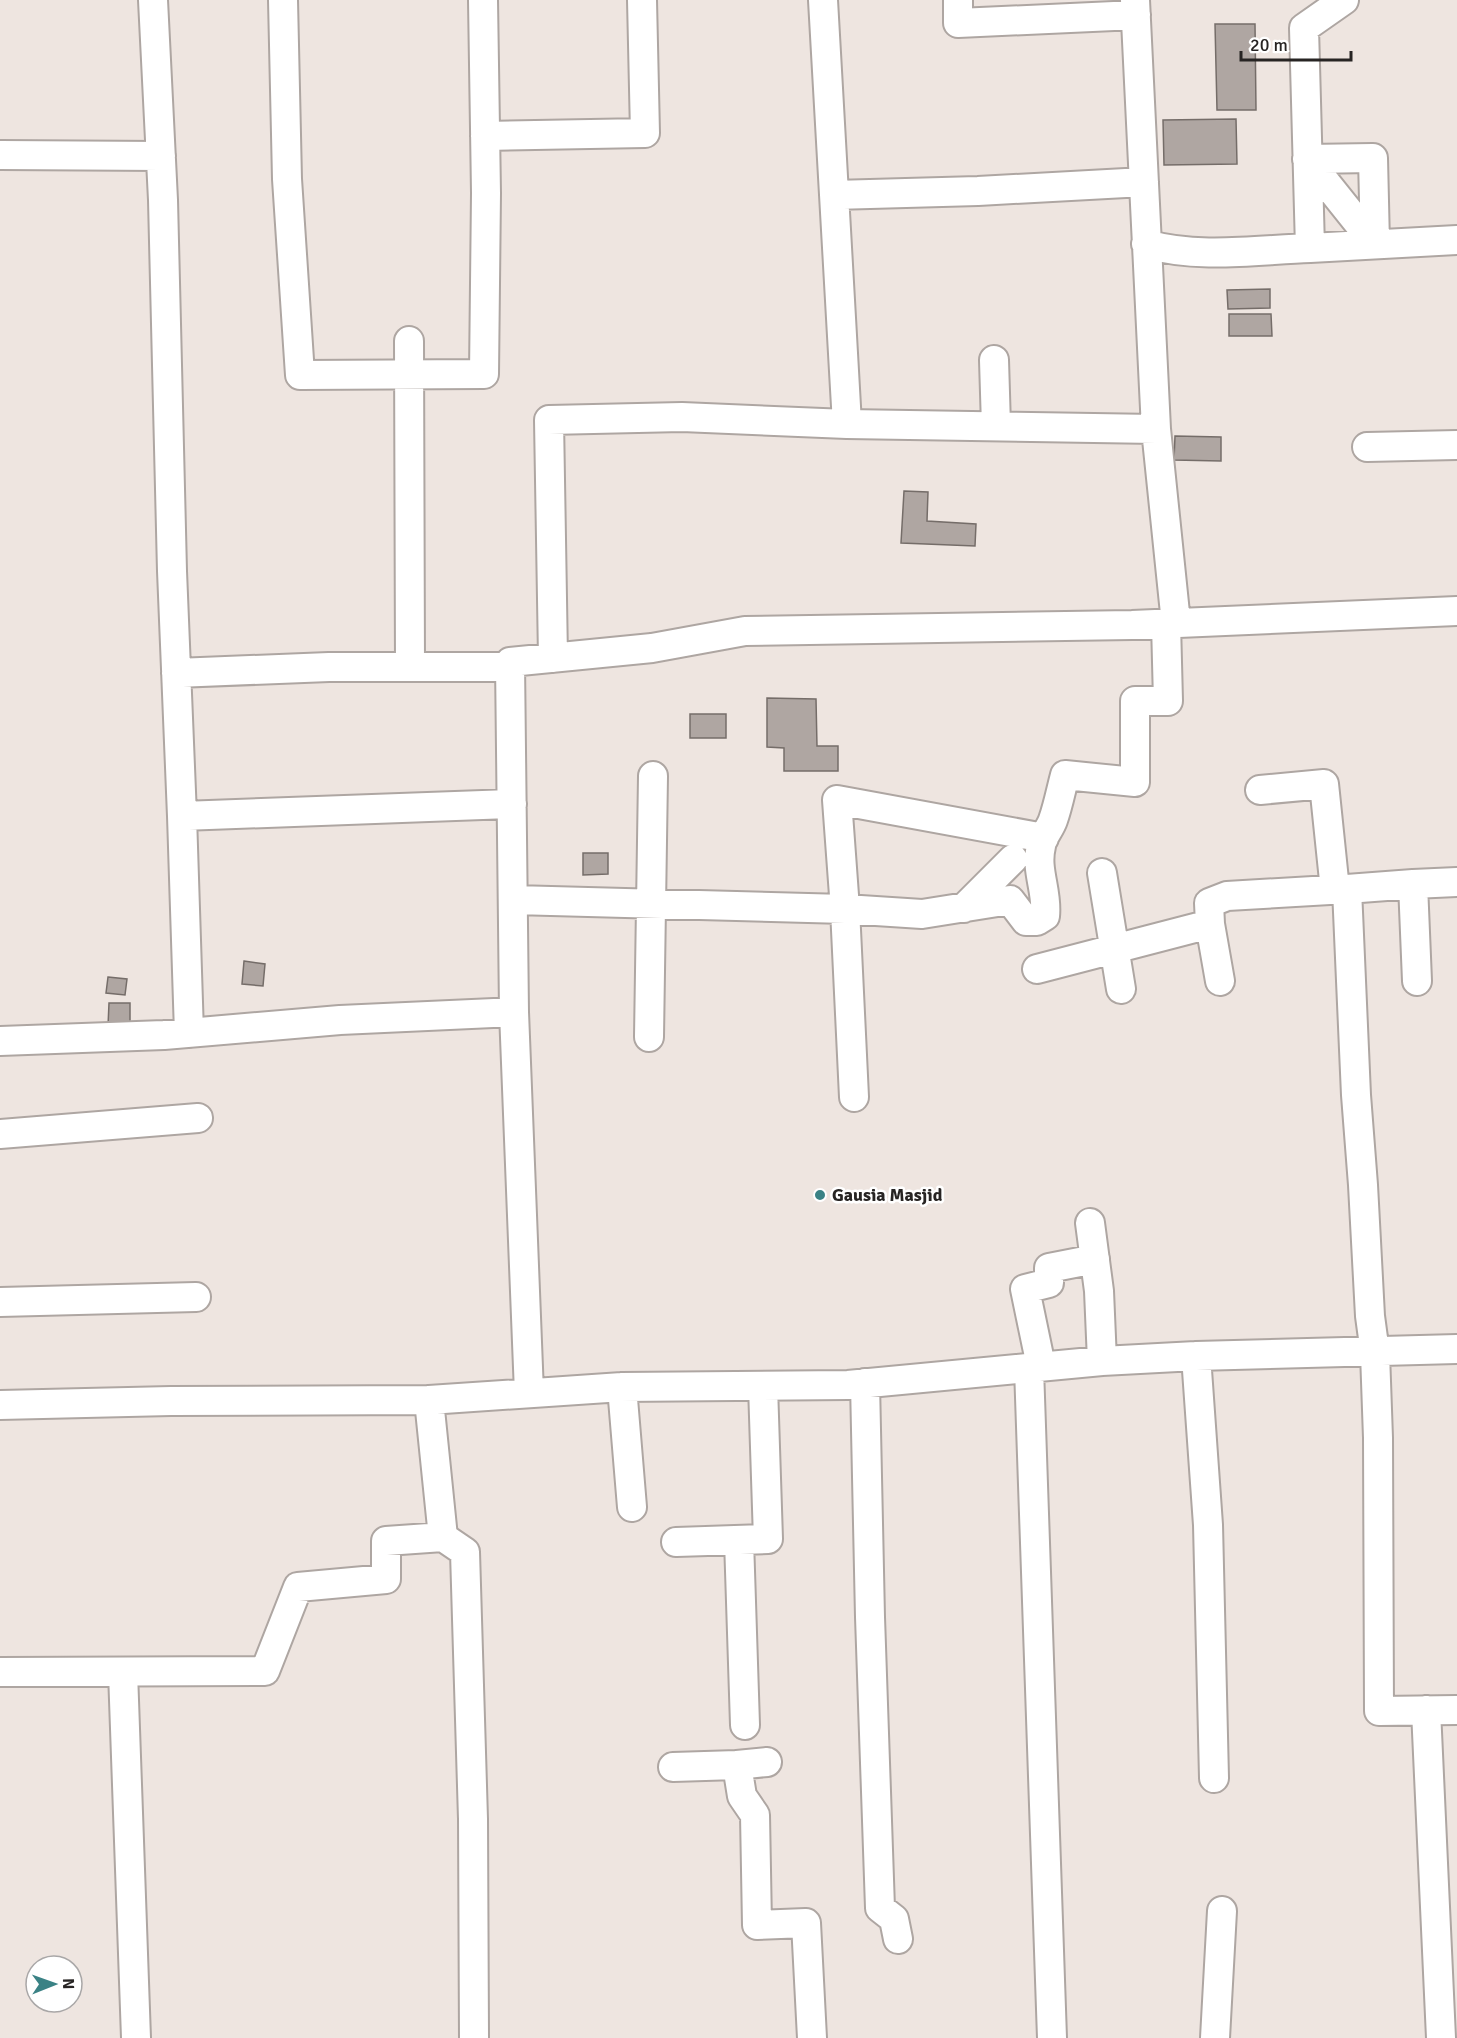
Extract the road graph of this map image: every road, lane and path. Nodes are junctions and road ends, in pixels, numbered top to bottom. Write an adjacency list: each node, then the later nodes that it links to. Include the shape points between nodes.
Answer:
1 (153, 0): 11 (street)
2 (283, 0): 21 (street, via 287,179 300,375)
3 (483, 0): 9 (street)
4 (642, 0): 9 (street, via 645,133)
5 (823, 0): 14 (street)
6 (958, 0): 8 (street, via 958,23)
7 (1344, 0): 12 (street, via 1304,28)
8 (1136, 7): 13 (street)
9 (485, 136): 21 (street, via 484,374)
10 (0, 155): 11 (street)
11 (161, 156): 32 (street)
12 (1307, 159): 17 (street); 17 (street, via 1373,158); 18 (street)
13 (1144, 182): 14 (street); 16 (street)
14 (834, 195): 22 (street)
15 (1457, 240): 17 (street)
16 (1146, 244): 18 (street, via 1170,251 1209,252); 24 (street)
17 (1375, 244): 18 (street)
18 (1310, 248)
19 (409, 341): 21 (street)
20 (994, 360): 23 (street)
21 (409, 373): 30 (street)
22 (847, 424): 23 (street); 29 (street, via 682,417 549,420)
23 (996, 426): 24 (street)
24 (1156, 429): 28 (street)
25 (1457, 445): 26 (street)
26 (1367, 447)
27 (1457, 611): 28 (street)
28 (1171, 623): 29 (street, via 745,631 652,648); 37 (street, via 1168,701 1135,701 1135,782 1065,775)
29 (553, 658): 31 (street, via 510,662)
30 (410, 667): 31 (street); 32 (street)
31 (510, 667): 35 (street)
32 (176, 673): 36 (street)
33 (653, 776): 44 (street)
34 (1260, 790): 42 (street, via 1324,784)
35 (512, 804): 36 (street); 43 (street)
36 (182, 816): 54 (street)
37 (1044, 838): 45 (street, via 1039,864 1045,916 1026,921 1010,900); 46 (street, via 837,800)
38 (1013, 859): 45 (street)
39 (1102, 873): 48 (street)
40 (1457, 882): 41 (street)
41 (1413, 884): 42 (street); 51 (street)
42 (1341, 889): 47 (street, via 1227,896 1209,903); 65 (street)
43 (514, 900): 44 (street); 53 (street)
44 (651, 904): 46 (street); 55 (street)
45 (964, 908): 46 (street, via 922,914)
46 (845, 909): 57 (street)
47 (1210, 924): 48 (street); 50 (street)
48 (1113, 949): 49 (street); 52 (street)
49 (1037, 969)
50 (1220, 981)
51 (1417, 981)
52 (1121, 989)
53 (514, 1012): 54 (street, via 352,1019); 72 (street)
54 (189, 1033): 56 (street)
55 (649, 1037)
56 (0, 1041)
57 (854, 1097)
58 (198, 1118): 59 (street)
59 (0, 1134)
60 (1090, 1223): 61 (street)
61 (1095, 1259): 67 (street); 68 (street, via 1049,1268 1049,1283 1025,1289)
62 (196, 1298): 63 (street)
63 (0, 1302)
64 (1457, 1349): 65 (street)
65 (1375, 1353): 66 (street); 81 (street, via 1379,1711)
66 (1196, 1356): 67 (street); 87 (street, via 1208,1525)
67 (1102, 1361): 68 (street)
68 (1035, 1367): 69 (street); 93 (street)
69 (865, 1383): 70 (street); 89 (street, via 880,1908 894,1919)
70 (763, 1386): 71 (street); 77 (street, via 768,1539)
71 (622, 1388): 72 (street); 75 (street)
72 (529, 1393): 73 (street)
73 (429, 1400): 74 (street); 76 (street)
74 (0, 1405)
75 (632, 1507)
76 (443, 1538): 80 (street, via 386,1541 386,1579 298,1587 265,1671); 91 (street, via 465,1552 473,1819)
77 (739, 1540): 78 (street); 83 (street)
78 (676, 1542)
79 (0, 1672): 80 (street)
80 (123, 1672): 90 (street)
81 (1426, 1710): 82 (street); 95 (street)
82 (1457, 1710)
83 (745, 1725)
84 (767, 1762): 85 (street)
85 (737, 1765): 86 (street); 92 (street, via 742,1796 755,1815 757,1925 806,1923)
86 (673, 1767)
87 (1214, 1778)
88 (1222, 1911): 94 (street)
89 (898, 1939)
90 (136, 2038)
91 (474, 2038)
92 (812, 2038)
93 (1052, 2038)
94 (1215, 2038)
95 (1441, 2038)

